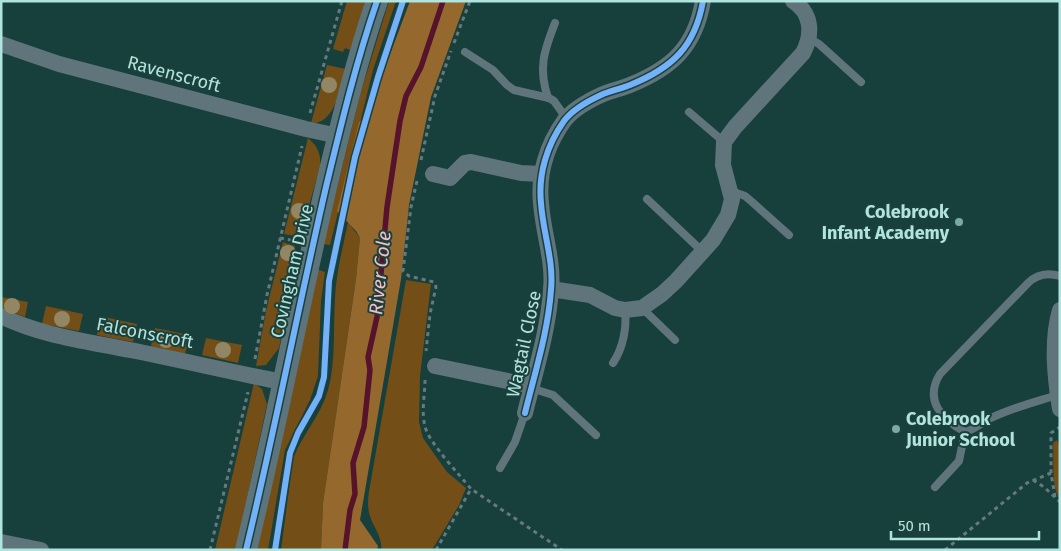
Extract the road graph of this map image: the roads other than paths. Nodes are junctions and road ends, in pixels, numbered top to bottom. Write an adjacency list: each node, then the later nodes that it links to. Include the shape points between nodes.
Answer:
1 (377, 1): 12 (street, Covingham Drive)
2 (703, 1): 11 (street, Wagtail Close, via 695,30 678,57 651,76 586,102)
3 (793, 1): 5 (street, via 808,18)
4 (555, 23): 9 (lane, via 542,56 542,76)
5 (810, 39): 8 (lane, via 820,44); 13 (street, via 803,53)
6 (1, 44): 12 (street, Ravenscroft, via 59,64)
7 (465, 52): 9 (lane, via 493,70 514,90)
8 (861, 82)
9 (548, 98): 11 (lane)
10 (689, 112): 13 (lane)
11 (566, 118): 14 (street, Wagtail Close)
12 (338, 136): 29 (street, Covingham Drive)
13 (724, 142): 16 (street, via 723,165)
14 (541, 174): 15 (street, via 471,162 465,163 450,178); 21 (street, Wagtail Close, via 541,204)
15 (425, 176)
16 (731, 191): 18 (lane, via 745,196); 19 (street, via 728,215)
17 (647, 199): 19 (lane)
18 (788, 235)
19 (703, 252): 22 (street, via 662,294)
20 (1060, 276): 33 (lane, via 1051,273 1035,276 940,374 934,388 934,403)
21 (552, 289): 23 (street, via 590,295); 30 (street, Wagtail Close)
22 (642, 308): 23 (street); 26 (lane)
23 (625, 310): 27 (lane, via 620,350)
24 (1060, 310): 31 (street, via 1055,328)
25 (1, 316): 29 (street, Falconscroft, via 55,335)
26 (675, 340)
27 (612, 363)
28 (428, 365): 30 (street, Wagtail Close)
29 (282, 382): 39 (street, Covingham Drive)
30 (531, 387): 32 (street, Wagtail Close); 34 (lane, via 558,398)
31 (1059, 402): 33 (lane, via 1011,410)
32 (525, 413): 35 (lane, via 515,442)
33 (964, 432): 36 (lane, via 959,461)
34 (596, 435)
35 (500, 468)
36 (935, 488)
37 (1, 542): 38 (street)
38 (41, 550)
39 (246, 550)

